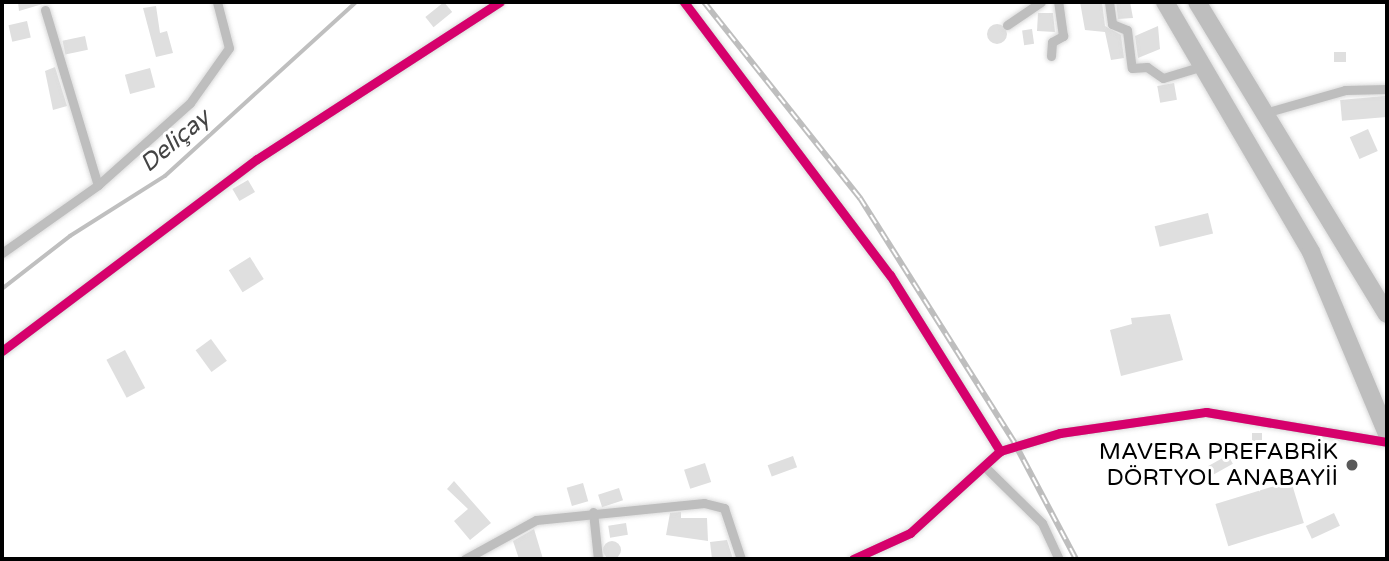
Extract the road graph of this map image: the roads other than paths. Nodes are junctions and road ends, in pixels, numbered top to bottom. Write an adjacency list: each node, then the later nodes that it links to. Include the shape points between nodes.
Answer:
1 (217, 2): 15 (street, via 229,48 218,68 167,125)
2 (500, 2): 18 (street, via 257,159)
3 (684, 2): 22 (street, via 890,275)
4 (1041, 2): 10 (street)
5 (1058, 2): 11 (street, via 1063,36 1052,42)
6 (1109, 2): 12 (street, via 1112,24 1127,30 1132,68 1147,67 1163,78)
7 (1165, 2): 12 (highway)
8 (1197, 2): 14 (highway)
9 (45, 9): 15 (street)
10 (1007, 25)
11 (1051, 56)
12 (1203, 66): 20 (highway, via 1311,252)
13 (1387, 89): 14 (street, via 1345,90)
14 (1268, 112): 17 (highway)
15 (98, 186): 16 (street)
16 (2, 253)
17 (1387, 314)
18 (2, 351)
19 (1387, 406): 20 (highway)
20 (1385, 429)
21 (1387, 442): 22 (street, via 1206,412 1060,433)
22 (1000, 451): 23 (street)
23 (984, 466): 28 (street, via 910,533); 29 (street, via 1042,523)
24 (593, 512): 25 (street, via 536,520); 26 (street); 27 (street, via 715,505 729,516)
25 (465, 559)
26 (598, 559)
27 (741, 559)
28 (853, 559)
29 (1059, 559)

